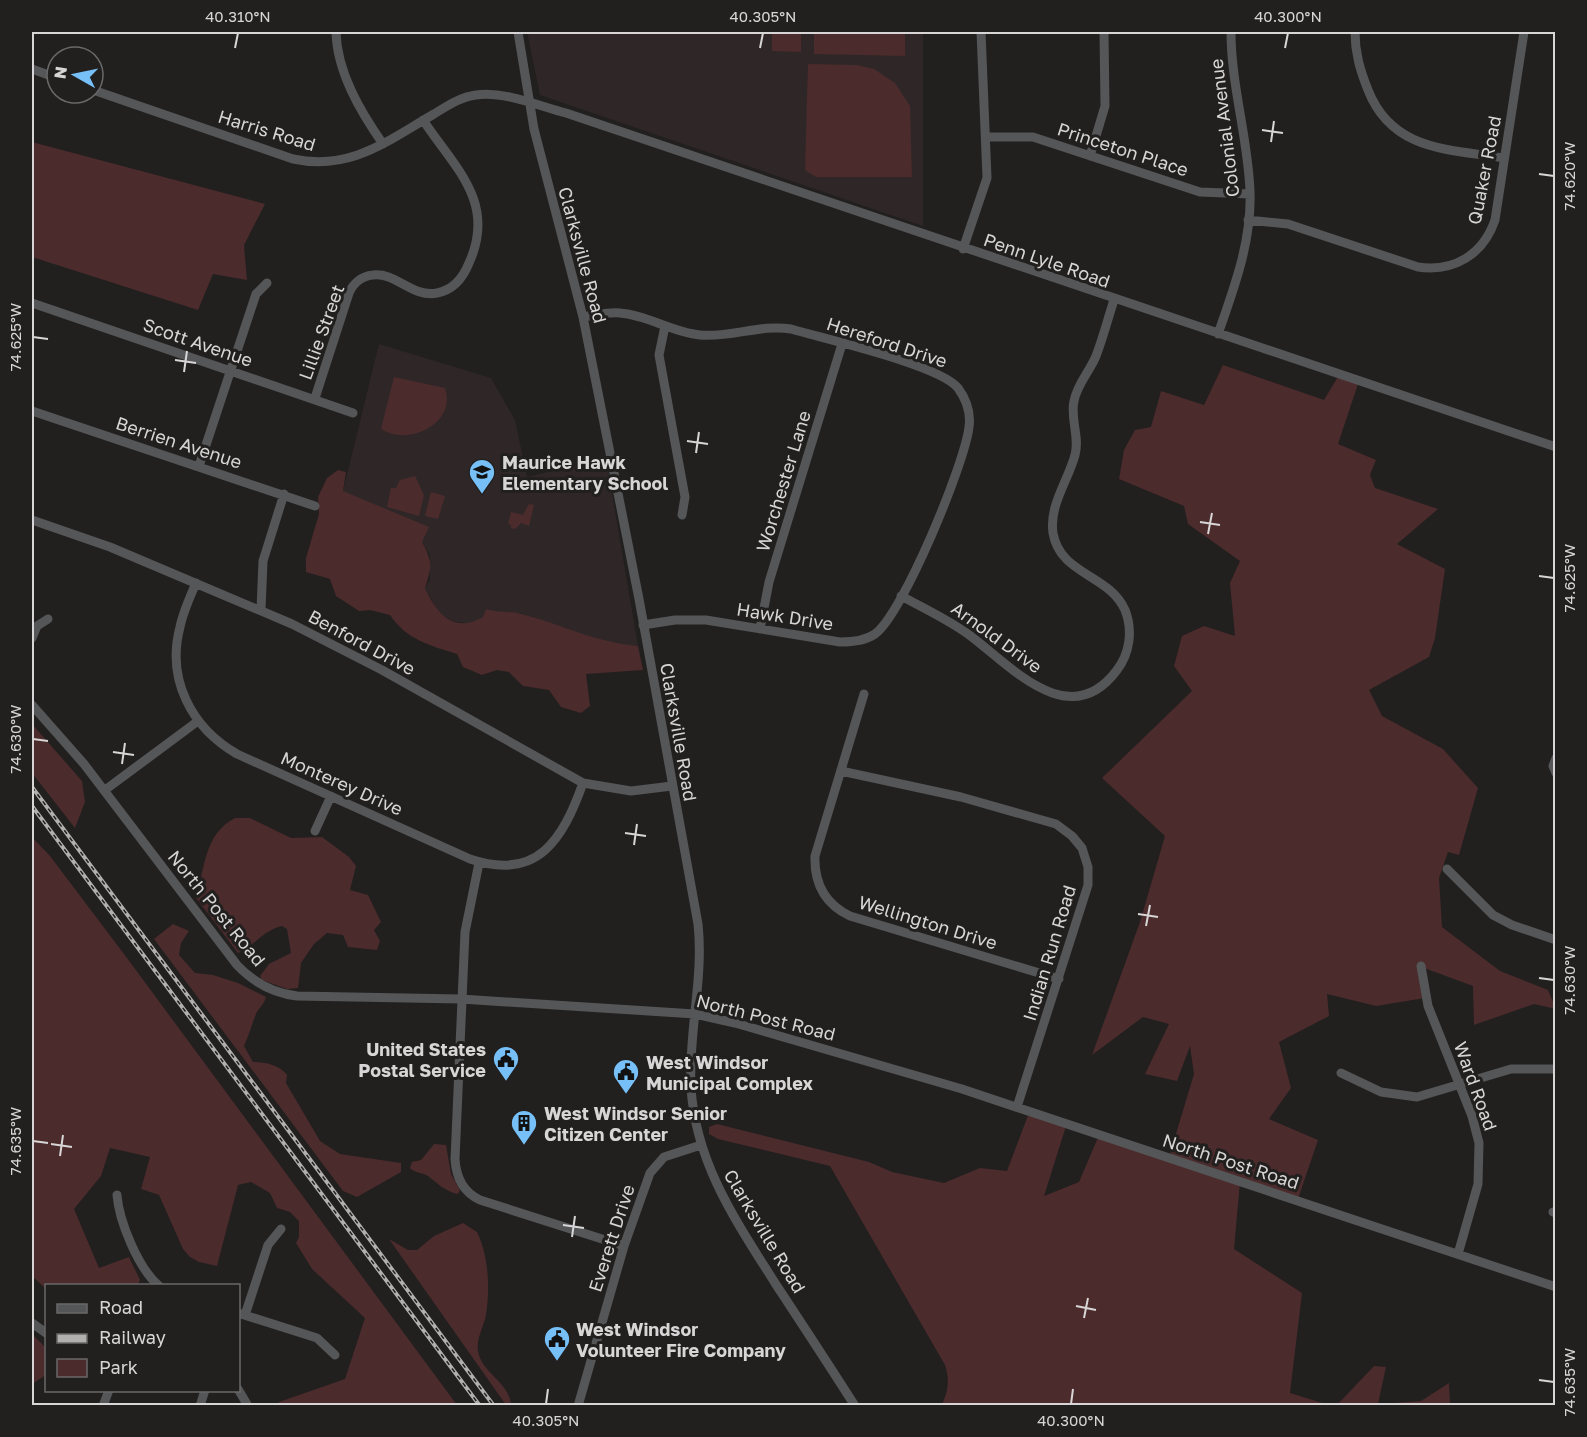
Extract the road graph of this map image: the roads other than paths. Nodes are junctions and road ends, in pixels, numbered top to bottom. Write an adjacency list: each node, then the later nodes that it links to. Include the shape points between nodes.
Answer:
1 (336, 32): 12 (street, via 346,80)
2 (518, 32): 9 (street, Clarksville Road)
3 (981, 32): 11 (street)
4 (1104, 32): 13 (street, via 1105,106)
5 (1231, 32): 15 (street, Colonial Avenue)
6 (1355, 32): 14 (street, via 1357,57 1370,96 1396,130 1427,146)
7 (1524, 32): 14 (street, Quaker Road)
8 (105, 94): 12 (street, Harris Road, via 306,162 344,161)
9 (529, 103): 10 (street, Harris Road, via 476,95 458,100); 17 (street, Penn Lyle Road); 21 (street, Clarksville Road)
10 (423, 120): 12 (street, Harris Road); 26 (street, Lillie Street, via 470,187 478,224 471,259 457,283 436,293 413,290 379,274 365,276 355,284)
11 (986, 137): 13 (street, Princeton Place, via 1034,137); 17 (street, via 985,187)
12 (382, 144)
13 (1090, 156): 15 (street, Princeton Place, via 1200,192)
14 (1504, 158): 16 (street, Quaker Road, via 1495,219 1487,238 1474,253 1449,267 1418,267 1288,224)
15 (1250, 194): 16 (street, Colonial Avenue)
16 (1248, 220): 23 (street, Colonial Avenue, via 1238,276)
17 (963, 249): 19 (street, Penn Lyle Road)
18 (267, 283): 25 (street, via 256,294)
19 (1114, 300): 23 (street, Penn Lyle Road); 36 (street, Arnold Drive, via 1095,358 1074,400 1076,448 1052,522 1055,542 1065,558 1108,587 1125,610 1129,642 1119,668 1090,692 1072,696 1052,693 1008,668 958,627)
20 (32, 303): 25 (street, Scott Avenue)
21 (583, 316): 22 (street, Hereford Drive, via 619,313); 39 (street, Clarksville Road)
22 (665, 326): 24 (street, Hereford Drive, via 714,335 779,327); 33 (street, via 659,355 685,497)
23 (1218, 334): 29 (street, Penn Lyle Road)
24 (842, 344): 36 (street, Hereford Drive, via 942,375 957,387 969,411 969,429 951,492); 40 (street, Worchester Lane, via 769,582)
25 (231, 370): 26 (street, Scott Avenue); 30 (street)
26 (315, 398): 28 (street, Scott Avenue)
27 (32, 411): 30 (street, Berrien Avenue)
28 (353, 413)
29 (1556, 447)
30 (199, 466): 31 (street, Berrien Avenue)
31 (284, 494): 32 (street, Berrien Avenue); 37 (street, via 263,561)
32 (315, 506)
33 (682, 516)
34 (32, 520): 35 (street, Benford Drive)
35 (196, 583): 37 (street, Benford Drive); 44 (street, Monterey Drive, via 179,627 176,654 181,688)
36 (901, 596): 40 (street, Hawk Drive, via 882,627 860,640 840,642)
37 (261, 610): 48 (street, Benford Drive, via 382,670)
38 (48, 619): 41 (street, via 37,626)
39 (643, 625): 40 (street, Hawk Drive, via 691,619); 49 (street, Clarksville Road)
40 (760, 629)
41 (32, 638)
42 (864, 694): 46 (street, Wellington Drive)
43 (32, 705): 50 (street, North Post Road)
44 (198, 721): 50 (street); 51 (street, Monterey Drive, via 237,754)
45 (1556, 758): 47 (street)
46 (841, 771): 57 (street, Wellington Drive, via 815,866 823,893 834,907 850,916); 57 (street, Indian Run Road, via 972,800 1056,824 1072,836 1086,858 1089,876)
47 (1556, 773)
48 (583, 783): 49 (street, Benford Drive, via 631,791); 53 (street, Monterey Drive, via 565,829 550,847 511,864)
49 (672, 786): 59 (street, Clarksville Road, via 700,943)
50 (105, 790): 58 (street, North Post Road, via 237,965 259,984 297,996)
51 (331, 796): 52 (street); 53 (street, Monterey Drive)
52 (315, 831)
53 (479, 862): 58 (street, via 467,912)
54 (1447, 869): 55 (street, via 1493,915)
55 (1556, 940)
56 (1421, 966): 62 (street, Ward Road, via 1428,1006)
57 (1059, 979): 63 (street, Indian Run Road)
58 (461, 999): 59 (street, North Post Road); 67 (street, via 455,1159 462,1185 480,1200)
59 (695, 1014): 63 (street, North Post Road, via 817,1046); 64 (street, Clarksville Road, via 691,1088)
60 (1556, 1069): 62 (street, via 1511,1069)
61 (1341, 1073): 62 (street, via 1381,1092 1405,1097)
62 (1459, 1086): 68 (street, Ward Road, via 1476,1129 1480,1157 1478,1184)
63 (1017, 1107): 68 (street, North Post Road)
64 (701, 1145): 67 (street, Everett Drive, via 669,1155 654,1166); 78 (street, Clarksville Road, via 728,1209)
65 (117, 1195): 69 (street, via 120,1218 147,1272)
66 (281, 1229): 71 (street, via 268,1244)
67 (624, 1246): 77 (street, Everett Drive)
68 (1458, 1254): 70 (street, North Post Road)
69 (157, 1284)
70 (1556, 1287)
71 (242, 1314): 74 (street, via 317,1338)
72 (32, 1323): 73 (street)
73 (45, 1332)
74 (335, 1354)
75 (240, 1392): 76 (street)
76 (248, 1406)
77 (578, 1406)
78 (855, 1406)

